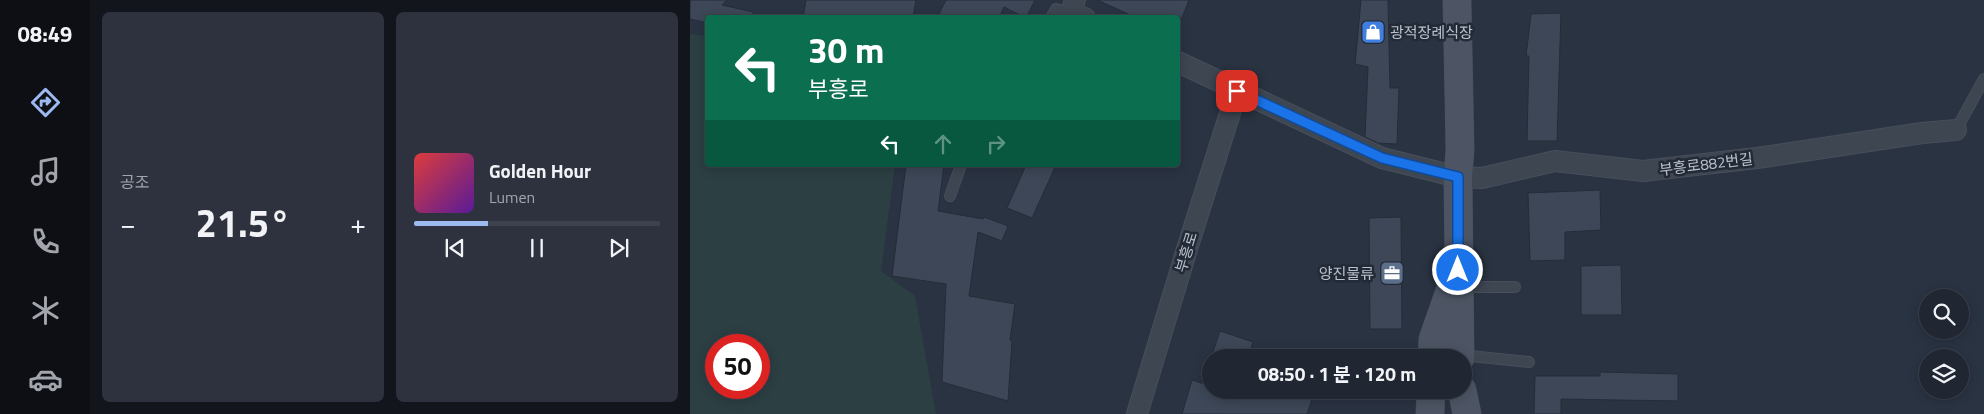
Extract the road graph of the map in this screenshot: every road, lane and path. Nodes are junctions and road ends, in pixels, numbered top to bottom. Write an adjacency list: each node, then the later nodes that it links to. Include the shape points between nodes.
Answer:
1 (1457, 0): 9 (main road)
2 (1077, 10): 3 (lane, via 1056,9)
3 (1053, 15)
4 (1180, 63): 6 (street)
5 (1984, 79): 7 (lane)
6 (1237, 91): 9 (street, via 1382,158); 20 (street, 부흥로)
7 (1956, 130): 9 (street, 부흥로882번길, via 1643,171 1555,161 1482,178)
8 (960, 167): 10 (lane)
9 (1458, 177): 11 (main road)
10 (950, 196)
11 (1458, 278): 12 (lane); 13 (main road, via 1433,339); 14 (main road)
12 (1515, 287)
13 (1432, 349)
14 (1460, 349)
15 (1472, 357): 16 (lane)
16 (1529, 362)
17 (1430, 399): 21 (main road)
18 (1460, 399): 22 (main road)
19 (1463, 399): 23 (main road)
20 (1137, 414)
21 (1430, 414)
22 (1459, 414)
23 (1467, 414)

